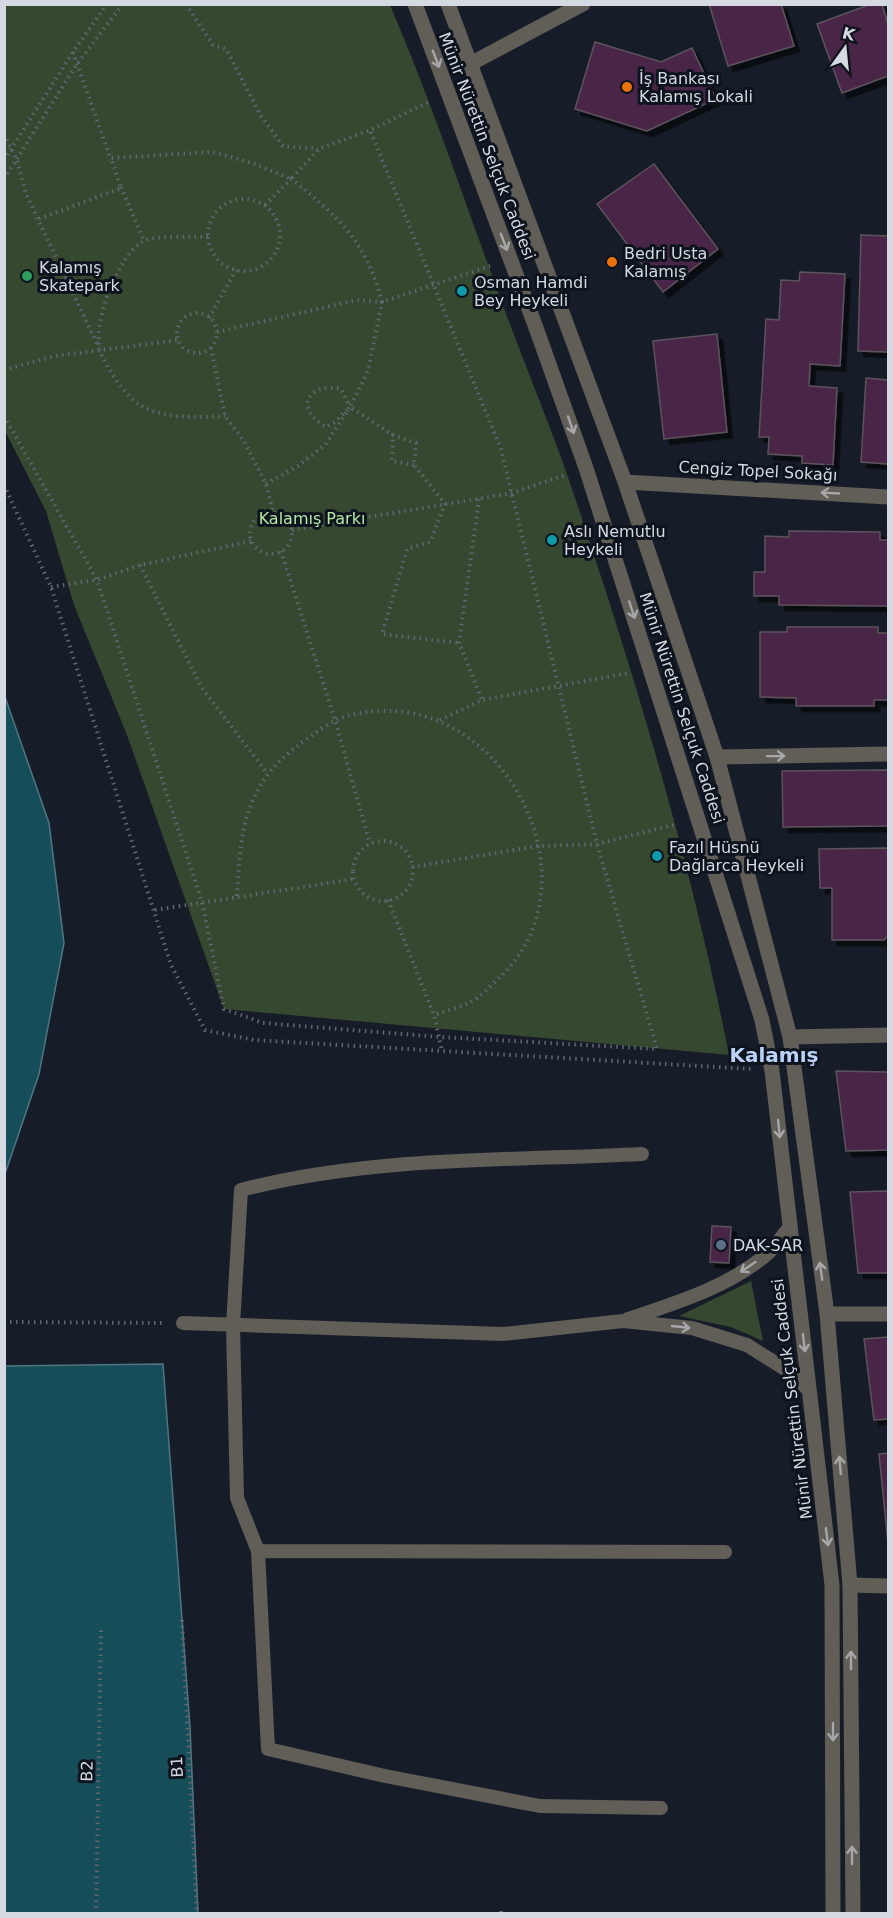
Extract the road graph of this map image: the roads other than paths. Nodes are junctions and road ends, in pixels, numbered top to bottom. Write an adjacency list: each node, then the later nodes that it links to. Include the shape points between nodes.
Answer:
1 (415, 4): 12 (street, Münir Nürettin Selçuk Caddesi, one-way to 12, via 586,468 762,1020 772,1071)
2 (448, 4): 4 (street, Münir Nürettin Selçuk Caddesi)
3 (583, 4): 4 (street)
4 (470, 64): 5 (street, Münir Nürettin Selçuk Caddesi)
5 (625, 482): 6 (street, Cengiz Topel Sokağı, one-way to 5); 8 (street, Münir Nürettin Selçuk Caddesi)
6 (888, 497)
7 (888, 754): 8 (street, one-way to 7)
8 (717, 757): 10 (street, Münir Nürettin Selçuk Caddesi)
9 (888, 1035): 10 (street)
10 (790, 1037): 13 (street, Münir Nürettin Selçuk Caddesi, one-way to 10)
11 (642, 1154): 17 (lane, via 439,1161 286,1179 242,1190)
12 (790, 1227): 15 (lane, one-way to 15, via 766,1254 727,1281); 18 (street, Münir Nürettin Selçuk Caddesi, one-way to 18)
13 (827, 1314): 14 (street); 21 (street, Münir Nürettin Selçuk Caddesi, one-way to 13)
14 (888, 1314)
15 (623, 1321): 17 (lane, via 503,1334); 18 (lane, one-way to 18, via 692,1328 747,1345)
16 (183, 1323): 17 (lane)
17 (233, 1325): 19 (lane, via 237,1498)
18 (809, 1390): 24 (street, Münir Nürettin Selçuk Caddesi, one-way to 24, via 832,1585)
19 (258, 1551): 20 (lane); 23 (lane, via 268,1749 540,1806)
20 (725, 1552)
21 (850, 1586): 22 (street); 25 (street, Münir Nürettin Selçuk Caddesi, one-way to 21)
22 (888, 1586)
23 (661, 1808)
24 (833, 1914)
25 (853, 1914)

